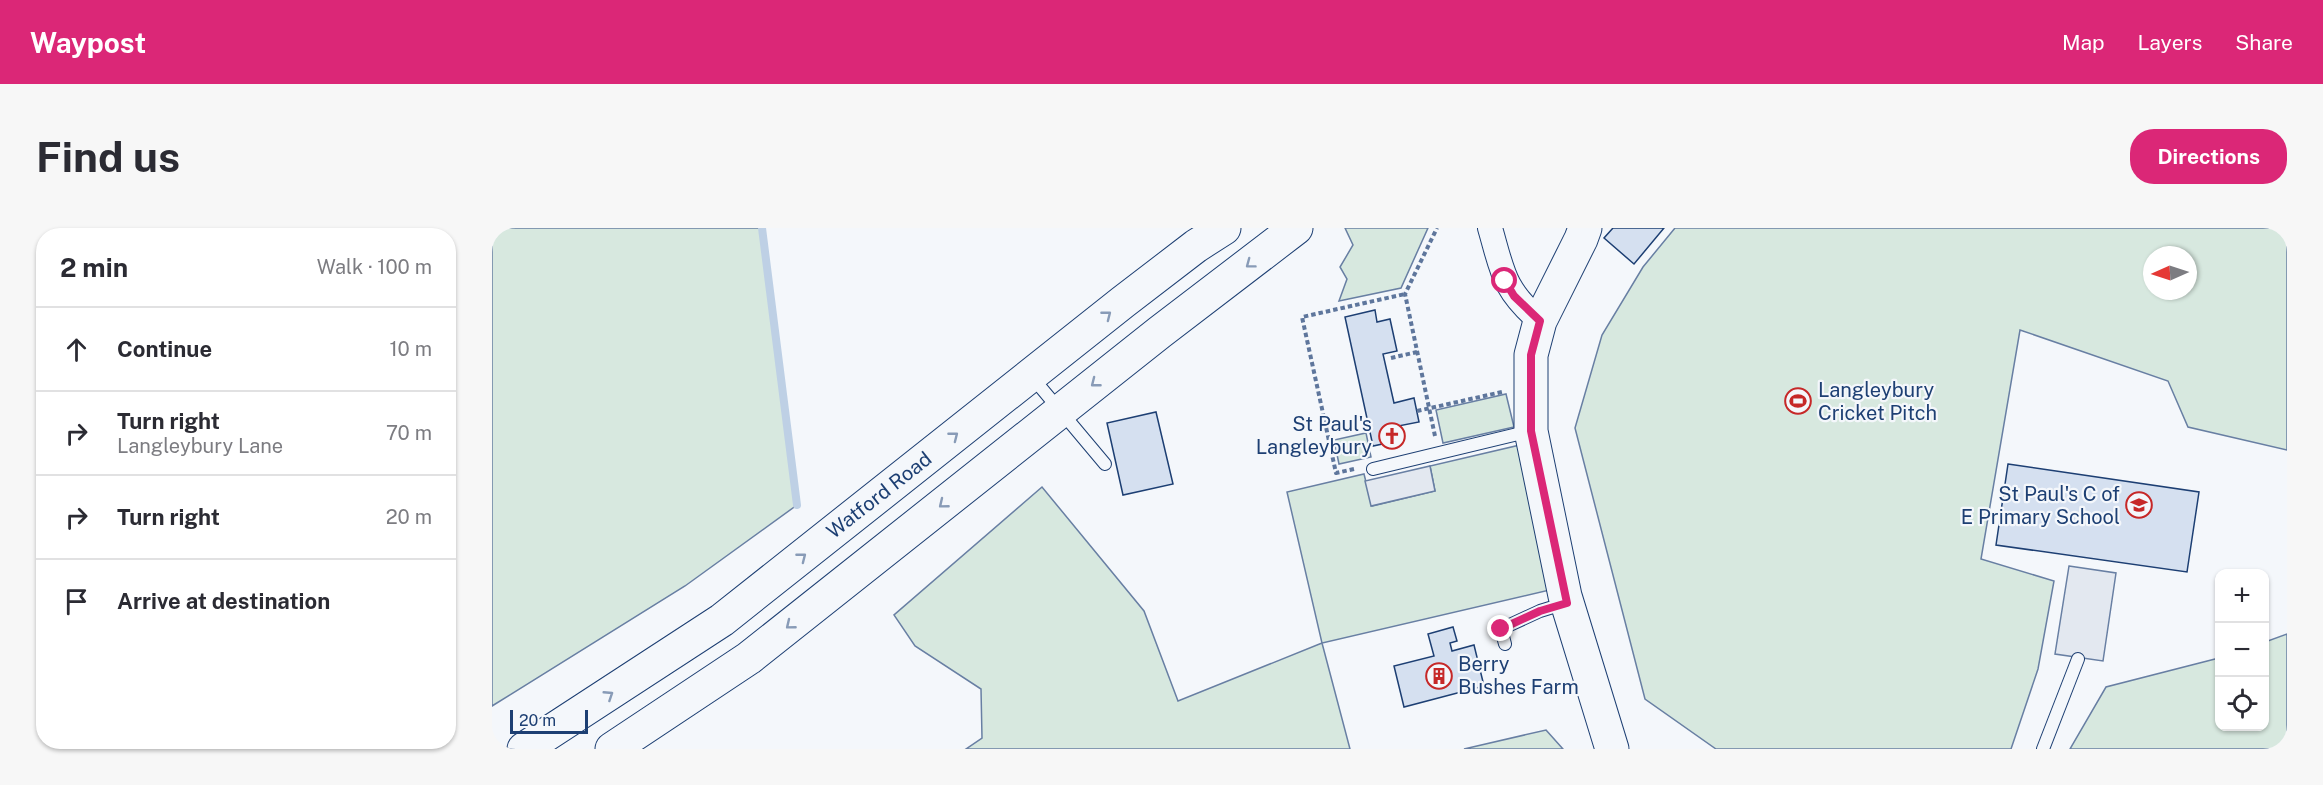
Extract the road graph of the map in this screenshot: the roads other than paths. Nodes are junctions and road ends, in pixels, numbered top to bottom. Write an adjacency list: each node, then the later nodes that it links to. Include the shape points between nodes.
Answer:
1 (1224, 228): 6 (main road, Watford Road, one-way to 1)
2 (1296, 228): 7 (main road, one-way to 7)
3 (1490, 228): 5 (street, via 1505,281 1514,296)
4 (1585, 228): 5 (main road)
5 (1540, 321): 8 (main road, via 1531,355)
6 (1030, 376): 7 (lane); 14 (main road, Watford Road, one-way to 6, via 722,620)
7 (1060, 410): 9 (lane); 15 (main road, one-way to 15, via 749,658)
8 (1531, 431): 10 (lane); 11 (main road)
9 (1105, 464)
10 (1373, 469)
11 (1567, 603): 12 (lane, via 1501,629); 16 (main road)
12 (1505, 644)
13 (2078, 659): 17 (lane)
14 (524, 749)
15 (612, 749)
16 (1612, 749)
17 (2043, 749)

